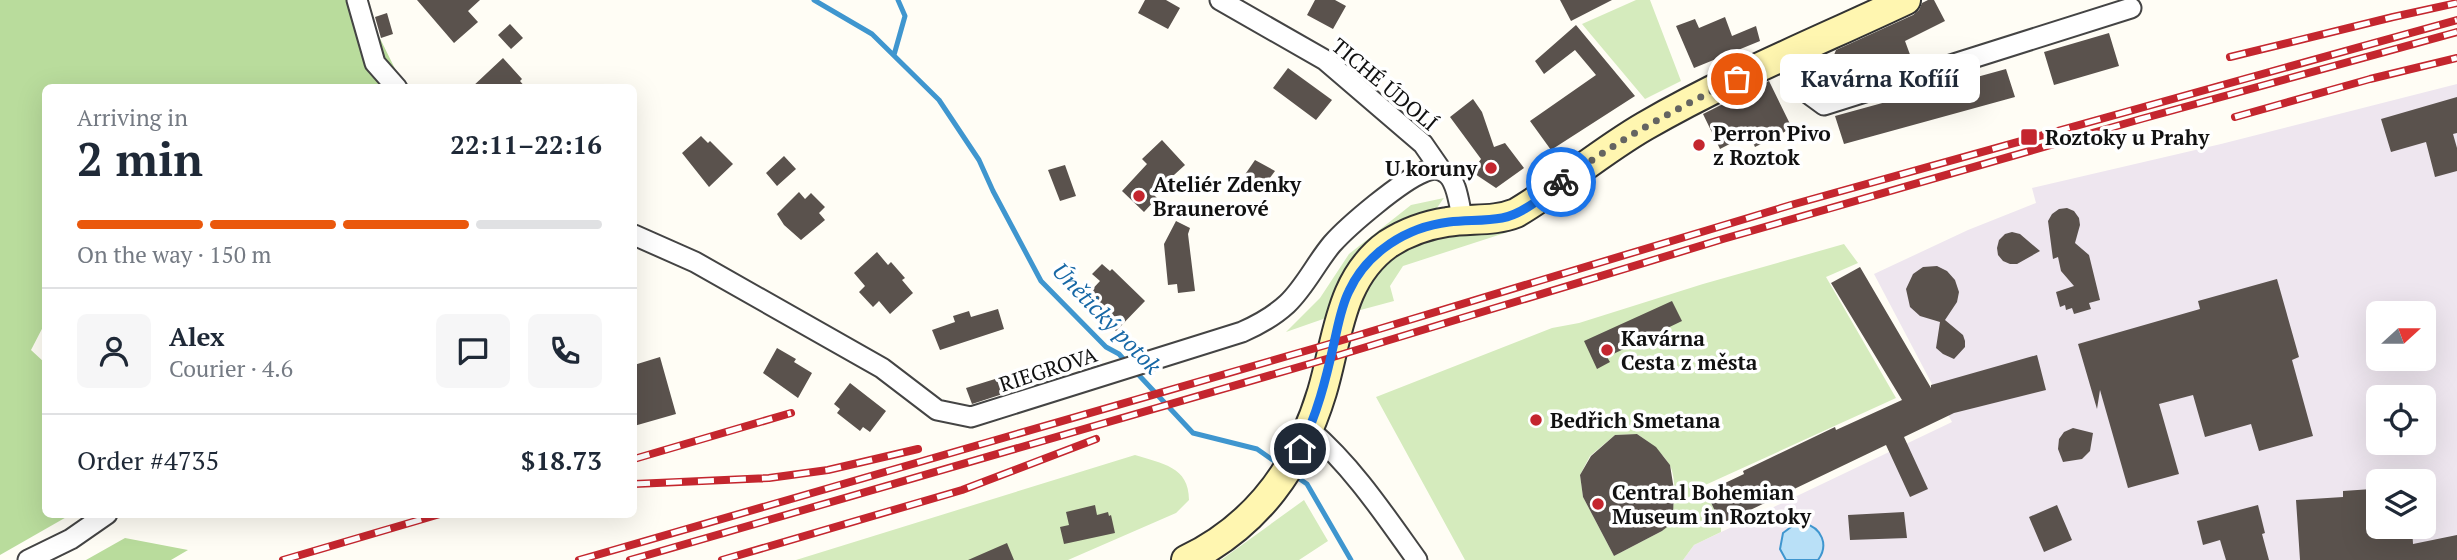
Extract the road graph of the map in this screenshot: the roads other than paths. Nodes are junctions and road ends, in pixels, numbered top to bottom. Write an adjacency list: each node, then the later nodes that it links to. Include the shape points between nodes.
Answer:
1 (357, 0): 6 (street, via 375,63)
2 (1220, 0): 7 (street, TICHÉ ÚDOLÍ, via 1325,61 1423,144)
3 (1906, 0): 5 (main road)
4 (2131, 8): 5 (street, via 1824,105 1798,86)
5 (1787, 56): 8 (main road, via 1646,126 1516,213)
6 (393, 84)
7 (1441, 170): 8 (street, via 1454,184); 9 (street, RIEGROVA, via 1417,175 1351,226 1292,300 1242,332 971,417 937,410 882,368 695,262)
8 (1463, 221): 10 (main road, via 1405,234 1359,272 1344,305)
9 (637, 236)
10 (1305, 440): 13 (main road, via 1279,485 1240,526); 14 (street, via 1333,450)
11 (101, 518): 12 (street)
12 (28, 560)
13 (1186, 560)
14 (1417, 560)

